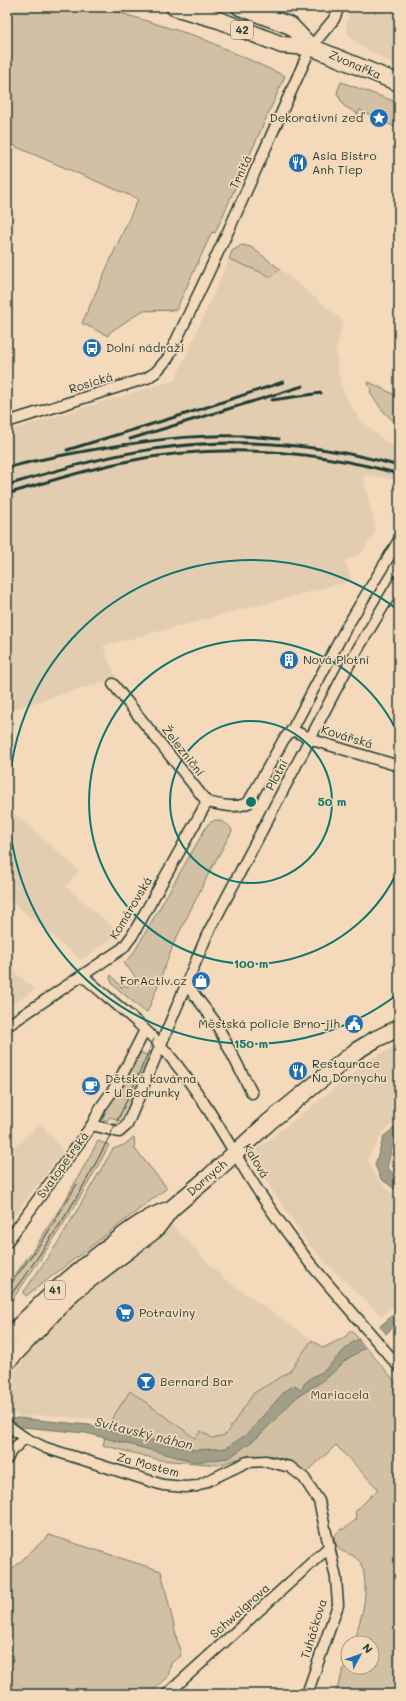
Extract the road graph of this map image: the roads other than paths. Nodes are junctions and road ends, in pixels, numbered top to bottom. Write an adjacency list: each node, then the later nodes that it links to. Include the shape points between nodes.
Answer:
1 (174, 7): 4 (main road, 42, via 219,20 282,45)
2 (240, 7): 4 (main road, 42, via 291,26)
3 (340, 7): 4 (street, Trnitá, via 334,19)
4 (311, 47): 5 (main road, Zvonařka / 42); 6 (street, Trnitá, via 231,225)
5 (399, 83)
6 (170, 352): 7 (street, Rosická, via 156,372 147,378)
7 (7, 422)
8 (399, 540): 11 (street, Plotní, via 346,628)
9 (399, 580): 12 (street, Plotní, via 353,657)
10 (113, 684): 14 (street, Železniční)
11 (292, 730): 12 (street, Kovářská); 14 (street, Plotní, via 284,739 248,803 227,806)
12 (310, 739): 13 (street, Kovářská); 16 (street, Plotní, via 210,929)
13 (399, 766)
14 (207, 802): 15 (street, Komárovská, via 128,943)
15 (83, 976): 17 (street, Komárovská); 19 (street, Kalová)
16 (186, 987): 20 (street, Svatopetrská); 21 (street, via 205,1007 221,1032)
17 (7, 1026)
18 (399, 1028): 23 (main road, Dornych / 41, via 356,1051)
19 (144, 1030): 20 (street, Kalová); 22 (street, via 118,1083)
20 (160, 1045): 22 (street, Svatopetrská, via 124,1129 116,1132); 23 (street, Kalová, via 210,1110)
21 (252, 1093)
22 (92, 1125): 25 (street, Svatopetrská)
23 (235, 1153): 24 (main road, Dornych / 41); 28 (street, Kalová, via 309,1262)
24 (171, 1209): 26 (main road, 41, via 146,1219 65,1281); 27 (main road, Dornych / 41, via 155,1230 73,1292)
25 (7, 1242)
26 (7, 1339)
27 (7, 1362)
28 (399, 1367)
29 (7, 1425): 30 (street, Za Mostem)
30 (23, 1436): 31 (street); 32 (street, Za Mostem, via 46,1448 163,1485 197,1486 247,1462 266,1461 290,1467 304,1478 319,1501)
31 (7, 1459)
32 (330, 1546): 33 (street, Schwaigrova); 34 (street, Tuháčkova, via 338,1605)
33 (167, 1694)
34 (307, 1694)

